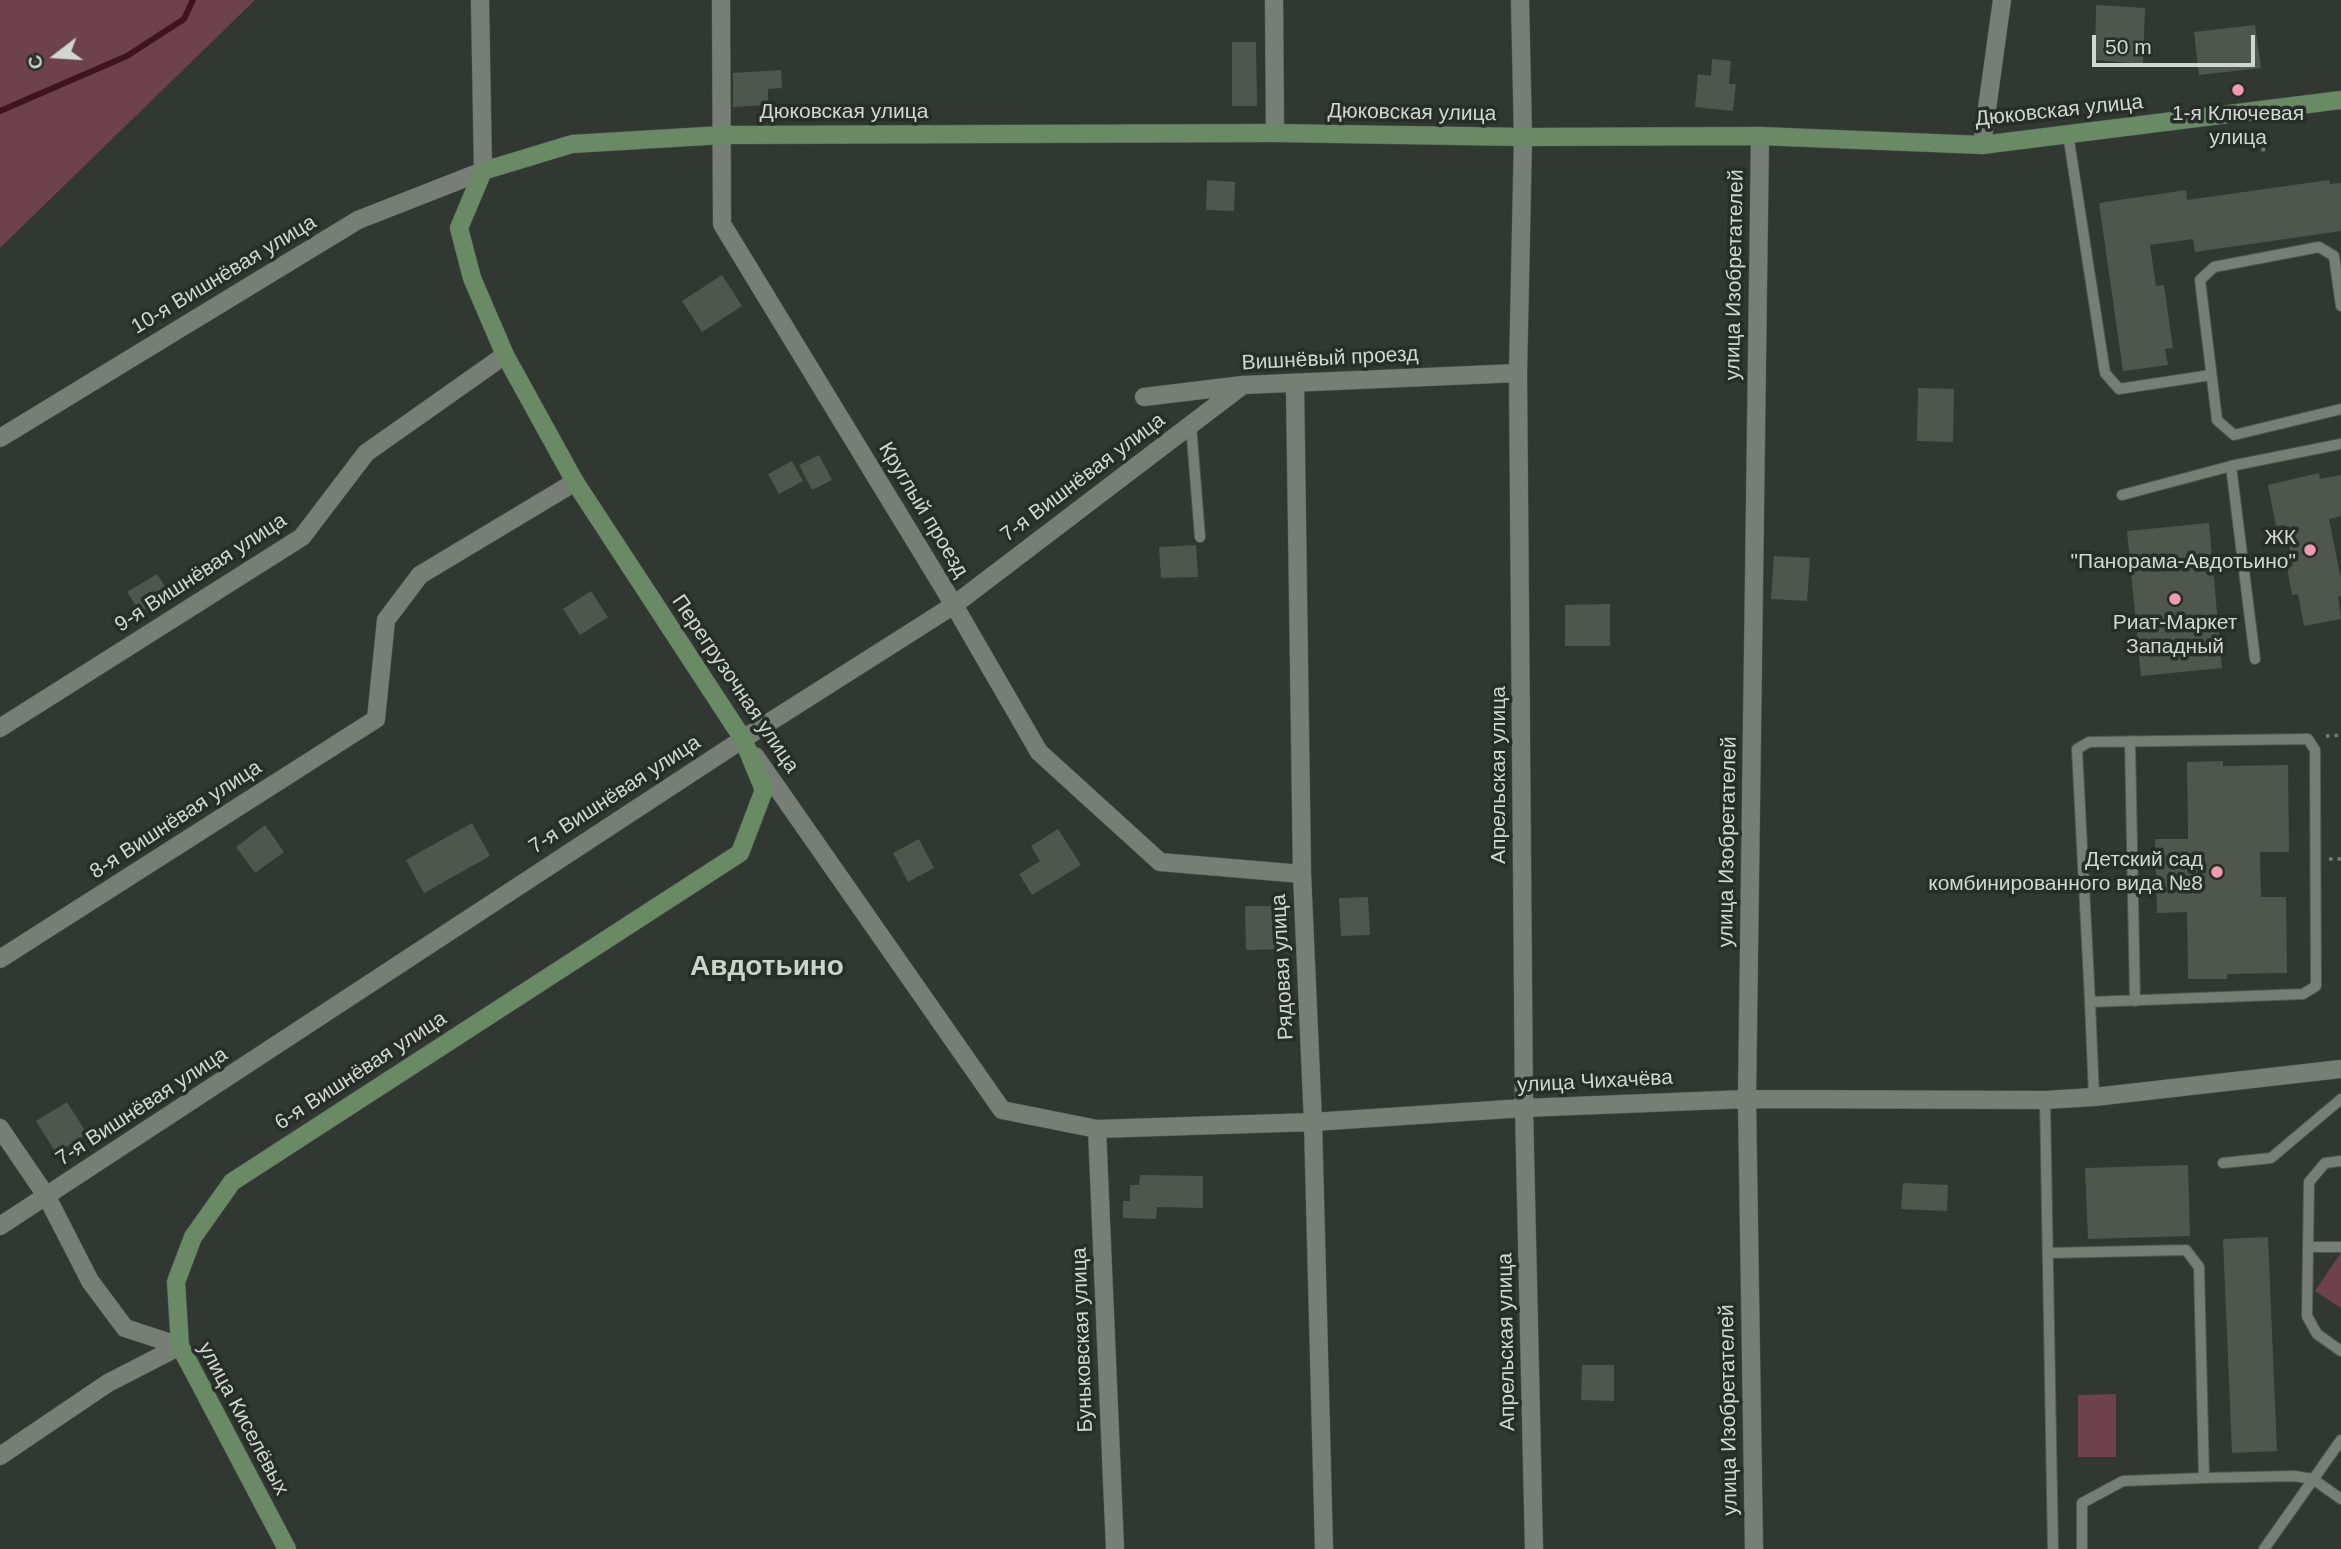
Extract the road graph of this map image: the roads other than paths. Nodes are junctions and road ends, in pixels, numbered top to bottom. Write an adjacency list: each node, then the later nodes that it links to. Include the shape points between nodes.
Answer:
1 (480, 0): 13 (street)
2 (722, 0): 9 (street, Круглый проезд)
3 (1274, 0): 7 (street)
4 (1520, 0): 11 (street, Апрельская улица)
5 (2002, 0): 12 (street)
6 (2341, 100): 8 (street, Дюковская улица)
7 (1275, 133): 9 (street, Дюковская улица); 11 (street, Дюковская улица)
8 (2068, 134): 12 (street, Дюковская улица); 17 (lane, via 2105,373 2119,389)
9 (723, 135): 13 (street, Дюковская улица, via 572,144); 29 (street, Круглый проезд, via 722,225)
10 (1760, 136): 11 (street, Дюковская улица); 12 (street, Дюковская улица); 40 (street, улица Изобретателей)
11 (1522, 137): 16 (street, Апрельская улица)
12 (1982, 145)
13 (483, 171): 15 (street, Перегрузочная улица, via 459,228 472,278); 23 (street, 10-я Вишнёвая улица, via 358,220)
14 (2341, 306): 17 (lane, via 2334,256 2319,247 2214,267 2200,280)
15 (505, 355): 26 (street, Перегрузочная улица); 31 (street, 9-я Вишнёвая улица, via 366,453 303,537)
16 (1518, 373): 18 (street, Вишнёвый проезд); 43 (street, Апрельская улица)
17 (2211, 374): 21 (lane, via 2217,420 2234,435)
18 (1295, 384): 19 (street, Вишнёвый проезд); 34 (street, Рядовая улица)
19 (1243, 385): 20 (street, Вишнёвый проезд); 22 (street, 7-я Вишнёвая улица)
20 (1144, 397)
21 (2341, 409)
22 (1191, 425): 28 (lane); 29 (street, 7-я Вишнёвая улица)
23 (0, 438)
24 (2341, 444): 25 (lane)
25 (2231, 466): 27 (lane); 30 (lane)
26 (575, 482): 32 (street, Перегрузочная улица); 35 (street, 8-я Вишнёвая улица, via 420,575 386,620 376,719)
27 (2122, 495)
28 (1200, 537)
29 (954, 605): 32 (street, 7-я Вишнёвая улица); 34 (street, Круглый проезд, via 1039,752 1160,862)
30 (2255, 659)
31 (0, 729)
32 (743, 739): 46 (street, Перегрузочная улица, via 1002,1110); 49 (street, 7-я Вишнёвая улица); 54 (street, 6-я Вишнёвая улица, via 764,790 740,853 232,1182 192,1237 176,1282)
33 (2130, 741): 36 (lane); 36 (lane, via 2308,739 2315,750 2316,986 2303,994); 37 (lane, via 2089,742 2077,749)
34 (1302, 874): 44 (street, Рядовая улица)
35 (0, 959)
36 (2135, 1000): 37 (lane)
37 (2090, 1002): 39 (lane)
38 (2341, 1069): 39 (street, улица Чихачёва)
39 (2094, 1097): 42 (street, улица Чихачёва)
40 (1747, 1099): 42 (street, улица Чихачёва); 43 (street, улица Чихачёва); 65 (street, улица Изобретателей)
41 (2341, 1099): 48 (lane, via 2271,1158)
42 (2045, 1100): 53 (lane)
43 (1524, 1108): 44 (street, улица Чихачёва); 64 (street, Апрельская улица)
44 (1313, 1122): 46 (street, улица Чихачёва); 63 (street, Рядовая улица)
45 (0, 1128): 49 (street, улица Киселёвых)
46 (1097, 1129): 62 (street, Буньковская улица)
47 (2341, 1161): 52 (lane, via 2325,1163 2309,1182)
48 (2223, 1163)
49 (47, 1197): 50 (street, 7-я Вишнёвая улица); 54 (street, улица Киселёвых, via 90,1281 125,1328)
50 (0, 1226)
51 (2341, 1247): 52 (lane)
52 (2308, 1248): 55 (lane, via 2307,1316 2317,1334)
53 (2048, 1253): 58 (lane, via 2186,1250 2199,1267); 66 (lane)
54 (180, 1346): 57 (street, via 108,1383); 61 (street, улица Киселёвых)
55 (2341, 1351)
56 (2341, 1440): 59 (lane)
57 (0, 1456)
58 (2204, 1478): 59 (lane); 67 (lane, via 2123,1481 2082,1503)
59 (2313, 1479): 60 (lane); 68 (lane)
60 (2341, 1499)
61 (287, 1549)
62 (1115, 1549)
63 (1324, 1549)
64 (1534, 1549)
65 (1754, 1549)
66 (2053, 1549)
67 (2082, 1549)
68 (2264, 1549)

